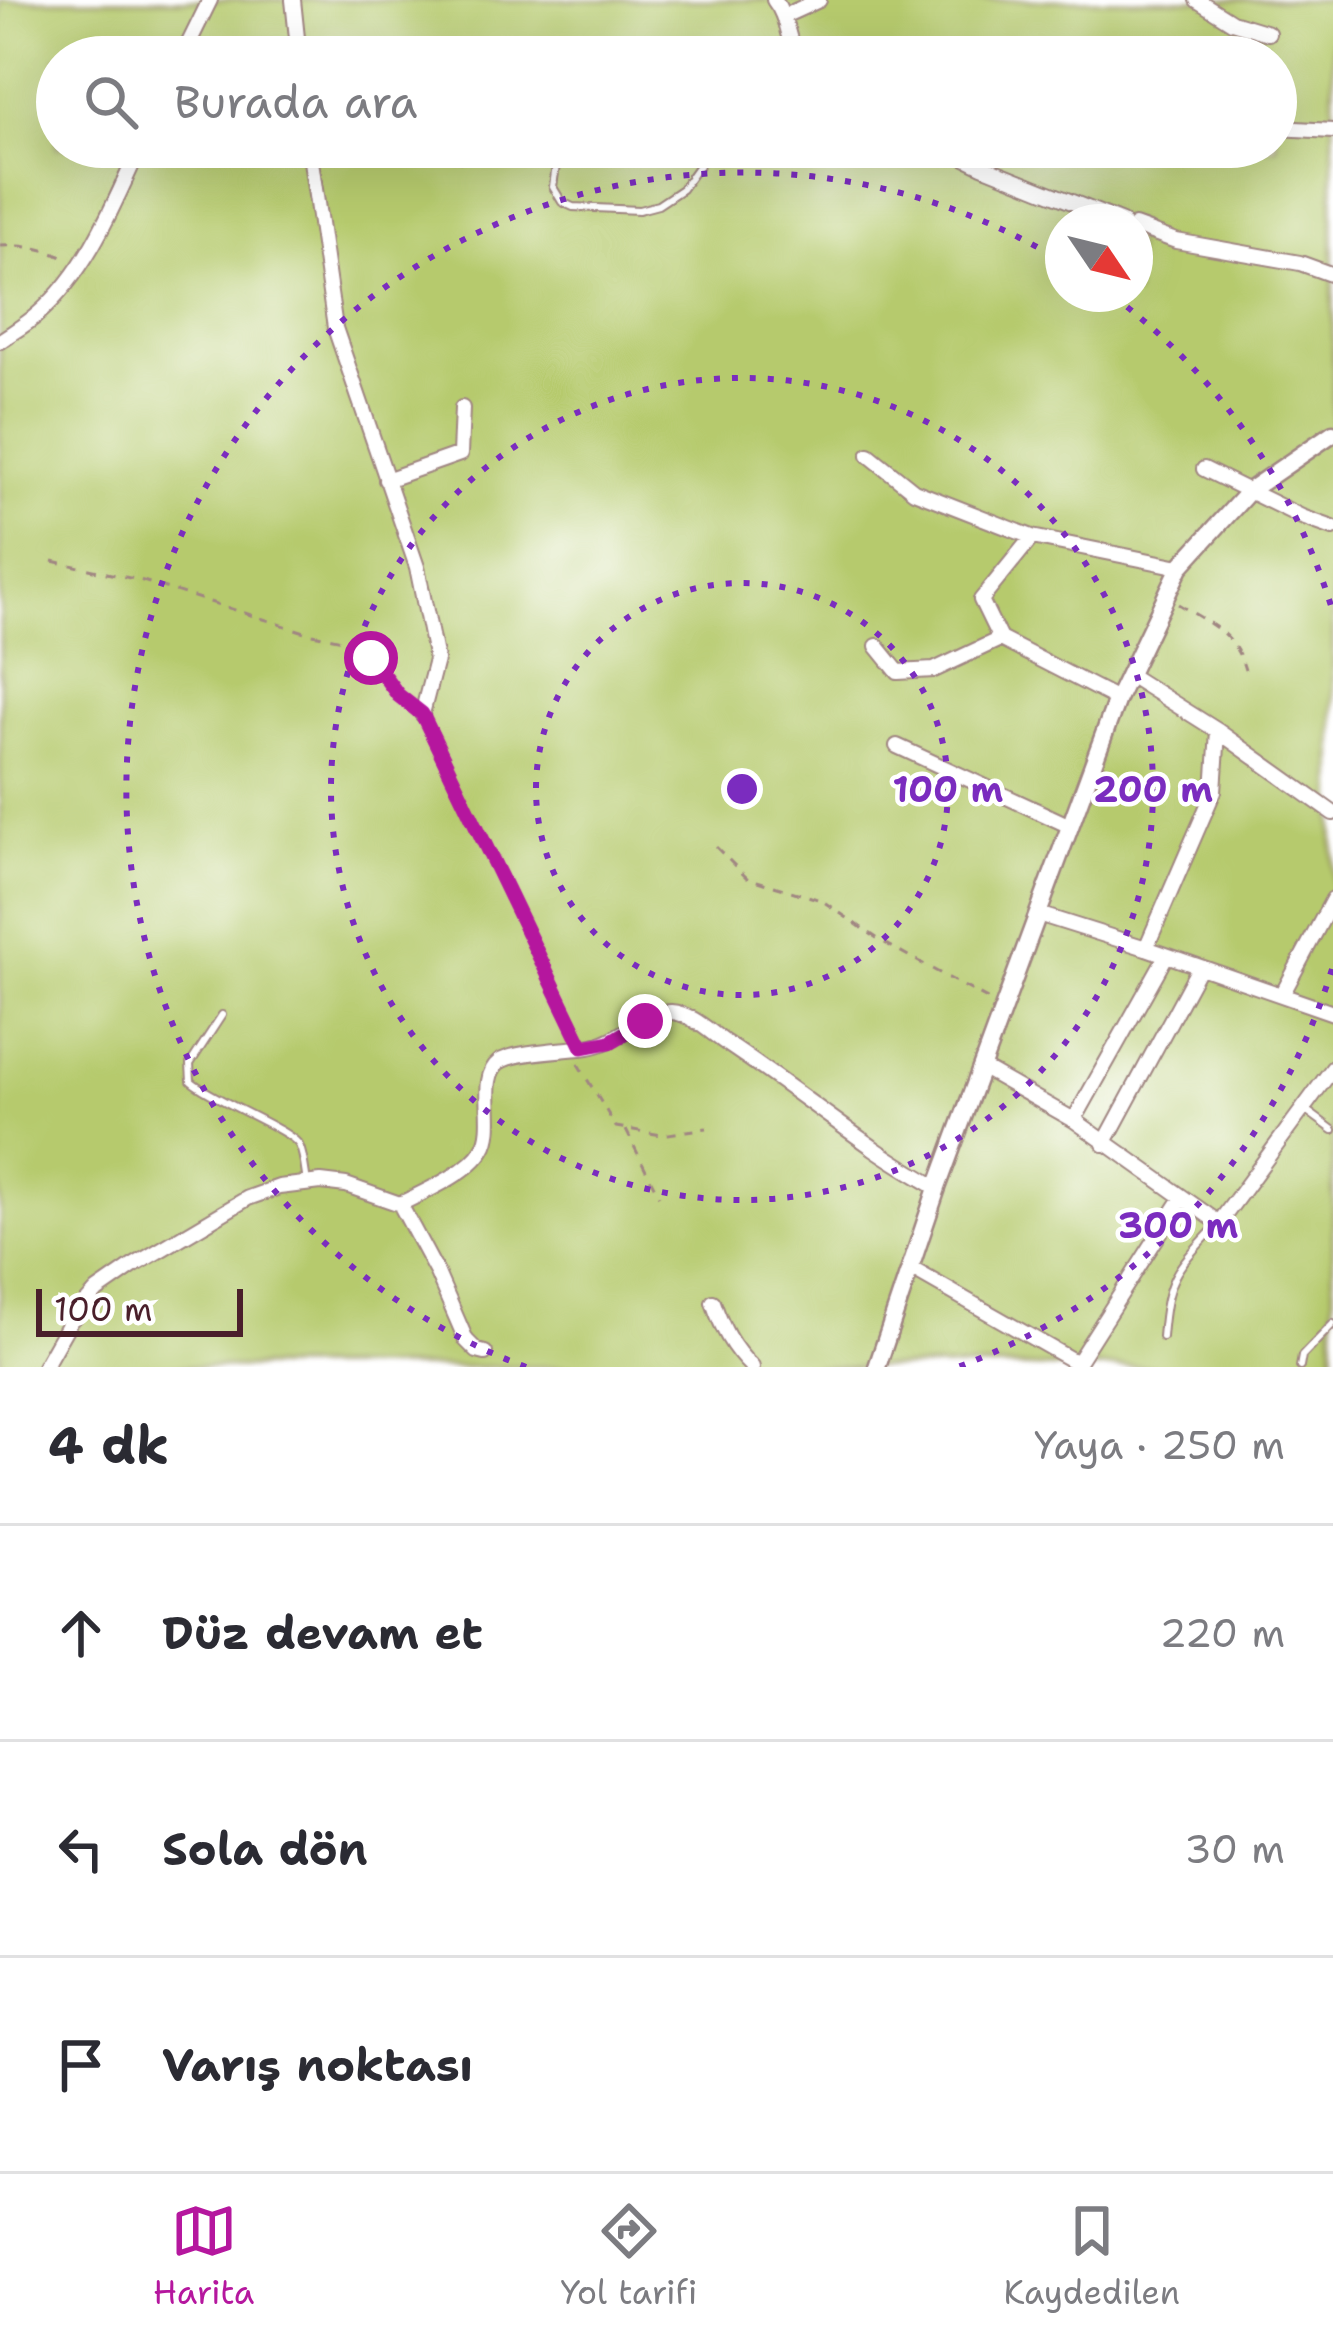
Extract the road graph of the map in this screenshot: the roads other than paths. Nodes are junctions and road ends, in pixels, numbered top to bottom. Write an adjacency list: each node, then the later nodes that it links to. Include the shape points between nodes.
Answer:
1 (210, 0): 8 (street)
2 (293, 0): 9 (street)
3 (773, 0): 6 (street)
4 (819, 0): 6 (street)
5 (1197, 0): 7 (street)
6 (784, 16): 10 (street)
7 (1268, 33)
8 (192, 36)
9 (297, 36)
10 (789, 36)
11 (1297, 129): 12 (street)
12 (1333, 131)
13 (130, 168): 21 (street, via 80,266 39,314)
14 (310, 168): 26 (street, via 335,328)
15 (556, 168): 16 (lane, via 553,188 562,202 639,210 682,189)
16 (697, 168)
17 (987, 168): 18 (street)
18 (1078, 204)
19 (1153, 233): 20 (street)
20 (1333, 274)
21 (0, 341)
22 (462, 408): 26 (street, via 460,454)
23 (1333, 433): 27 (street)
24 (869, 455): 29 (street, via 914,491)
25 (1204, 469): 27 (street)
26 (386, 480): 35 (street, via 417,567 436,660)
27 (1250, 490): 28 (street); 30 (street)
28 (1333, 528)
29 (1032, 537): 30 (street); 31 (street, via 981,600)
30 (1180, 567): 33 (street)
31 (1000, 639): 32 (street, via 934,670 898,672); 34 (street)
32 (877, 646)
33 (1129, 675): 34 (street); 36 (street)
34 (1117, 699): 39 (street)
35 (422, 714)
36 (1218, 731): 38 (street); 42 (street, via 1214,791)
37 (897, 746): 39 (street)
38 (1333, 813)
39 (1070, 826): 41 (street)
40 (1333, 898): 45 (street)
41 (1038, 914): 42 (street); 48 (street)
42 (1146, 948): 43 (street)
43 (1166, 956): 44 (street); 51 (street)
44 (1199, 968): 45 (street); 53 (street)
45 (1282, 995): 46 (street)
46 (1333, 1013)
47 (222, 1015): 54 (lane, via 190,1064 191,1081 293,1138)
48 (981, 1067): 51 (street); 55 (street)
49 (1333, 1068): 50 (street)
50 (1303, 1108): 52 (lane); 58 (street)
51 (1074, 1120): 53 (street)
52 (1333, 1130)
53 (1104, 1144): 56 (street)
54 (307, 1183): 57 (street, via 346,1185); 65 (street, via 248,1198 115,1278 78,1310)
55 (937, 1188): 57 (street, via 679,1013 660,1014 610,1042 494,1066 485,1148); 59 (street)
56 (1182, 1198): 58 (street); 64 (street)
57 (400, 1204): 63 (street, via 466,1340)
58 (1219, 1223): 62 (lane, via 1173,1278)
59 (910, 1268): 64 (street); 67 (street)
60 (713, 1302): 66 (street, via 722,1329)
61 (1333, 1324): 68 (lane)
62 (1162, 1337)
63 (485, 1353)
64 (1078, 1365)
65 (44, 1367)
66 (752, 1367)
67 (877, 1367)
68 (1300, 1367)

